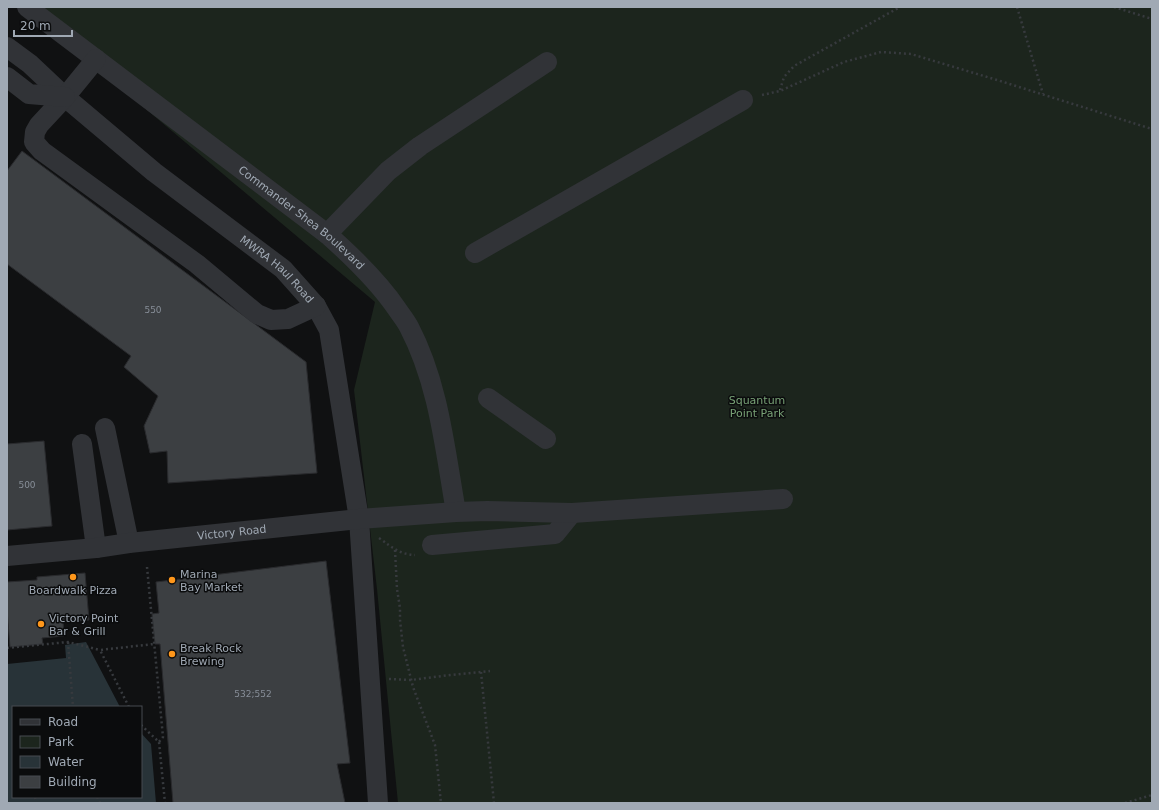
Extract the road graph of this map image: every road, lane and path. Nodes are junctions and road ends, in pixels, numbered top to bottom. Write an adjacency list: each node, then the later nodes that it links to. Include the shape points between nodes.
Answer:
1 (27, 7): 7 (street, Commander Shea Boulevard)
2 (900, 7): 10 (path, via 794,66 784,76)
3 (1017, 7): 11 (path)
4 (1114, 7): 5 (path)
5 (1152, 19)
6 (7, 47): 12 (street, MWRA Haul Road, via 30,64)
7 (96, 60): 12 (street); 15 (street, Commander Shea Boulevard)
8 (547, 62): 15 (street, via 420,146 388,171)
9 (7, 77): 12 (street, via 29,94)
10 (780, 91): 11 (path, via 844,62 881,52 911,54); 13 (path)
11 (1043, 94): 14 (path)
12 (65, 97): 17 (street, MWRA Haul Road, via 154,172 283,270); 17 (street, via 35,132 34,142 42,151 196,264 257,314 271,320 288,319)
13 (743, 100): 16 (street)
14 (1152, 129)
15 (327, 234): 23 (street, Commander Shea Boulevard, via 386,293 409,326 423,357 437,402)
16 (475, 253)
17 (316, 306): 25 (street, MWRA Haul Road, via 329,330)
18 (488, 398): 20 (street)
19 (105, 428): 27 (street)
20 (546, 439)
21 (82, 444): 28 (street)
22 (783, 499): 24 (street, Victory Road)
23 (456, 512): 24 (street, Victory Road); 25 (street, Victory Road)
24 (572, 513): 30 (street, via 555,534)
25 (359, 519): 27 (street, Victory Road); 47 (street, MWRA Haul Road)
26 (376, 535): 29 (path)
27 (129, 543): 28 (street, Victory Road)
28 (96, 548): 31 (street, Victory Road)
29 (395, 550): 30 (path, via 407,554); 40 (path, via 400,634)
30 (425, 550)
31 (7, 556)
32 (147, 567): 34 (path)
33 (68, 642): 35 (path); 36 (path); 41 (path)
34 (154, 644): 36 (path); 44 (path, via 163,737)
35 (7, 648)
36 (100, 650): 42 (path)
37 (490, 671): 38 (path)
38 (481, 672): 40 (path); 49 (path)
39 (386, 679): 40 (path)
40 (411, 680): 48 (path, via 435,745)
41 (74, 706)
42 (128, 706)
43 (142, 726): 44 (path)
44 (159, 742): 46 (path)
45 (1152, 795): 50 (path)
46 (165, 803)
47 (378, 803)
48 (441, 803)
49 (494, 803)
50 (1125, 803)

